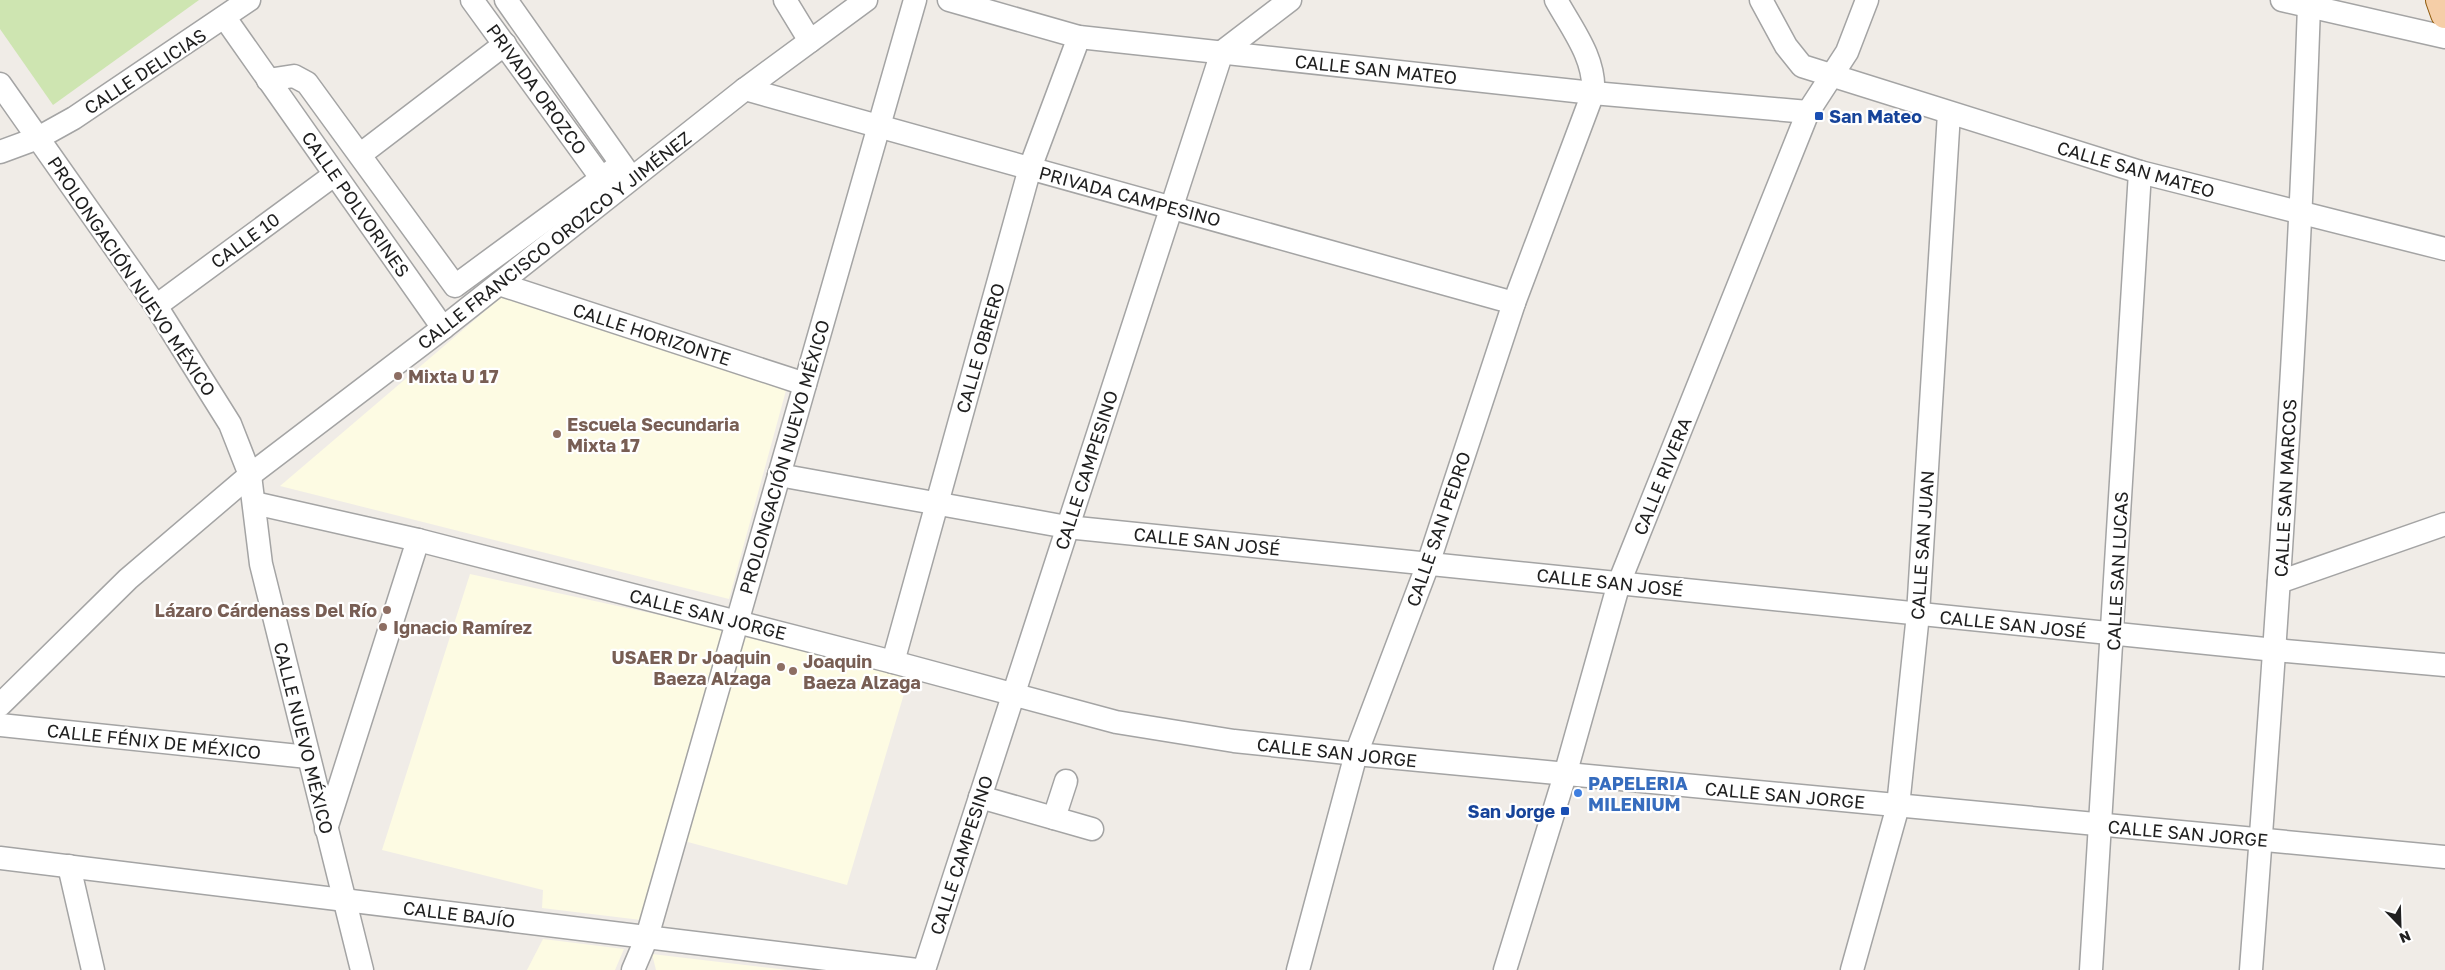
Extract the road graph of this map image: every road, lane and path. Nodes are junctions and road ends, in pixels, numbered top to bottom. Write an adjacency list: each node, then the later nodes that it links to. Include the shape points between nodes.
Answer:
1 (249, 0): 16 (street, CALLE DELICIAS)
2 (472, 0): 20 (street, PRIVADA OROZCO)
3 (506, 0): 34 (street, PRIVADA OROZCO)
4 (785, 0): 19 (street)
5 (866, 0): 19 (street, CALLE FRANCISCO OROZCO Y JIMÉNEZ)
6 (915, 0): 29 (street, PROLONGACIÓN NUEVO MÉXICO)
7 (949, 0): 17 (street, CALLE SAN MATEO)
8 (1290, 0): 21 (street)
9 (1556, 0): 26 (street, via 1589,62 1594,78)
10 (1761, 0): 22 (street, CALLE SAN MATEO, via 1786,46 1802,66)
11 (1867, 0): 22 (street, CALLE RIVERA, via 1847,52)
12 (2282, 0): 14 (street)
13 (2440, 0): 15 (main road)
14 (2309, 6): 18 (street); 39 (street, CALLE SAN MARCOS)
15 (2445, 14)
16 (225, 18): 23 (street, CALLE POLVORINES); 30 (street, CALLE DELICIAS, via 74,118)
17 (1079, 37): 21 (street, CALLE SAN MATEO); 33 (street, CALLE OBRERO)
18 (2445, 37)
19 (810, 41): 25 (street, CALLE FRANCISCO OROZCO Y JIMÉNEZ)
20 (506, 44): 32 (street); 37 (street, PRIVADA OROZCO)
21 (1222, 52): 26 (street, CALLE SAN MATEO); 38 (street, CALLE CAMPESINO)
22 (1832, 76): 27 (street, CALLE RIVERA); 28 (street, CALLE SAN MATEO)
23 (268, 80): 32 (street, CALLE POLVORINES, via 294,76 307,83); 36 (street, CALLE POLVORINES)
24 (0, 84): 30 (street, PROLONGACIÓN NUEVO MÉXICO)
25 (745, 89): 29 (street, PRIVADA CAMPESINO); 34 (street, CALLE FRANCISCO OROZCO Y JIMÉNEZ)
26 (1593, 93): 27 (street, CALLE SAN MATEO); 42 (street, CALLE SAN PEDRO)
27 (1808, 112): 55 (street, CALLE RIVERA)
28 (1949, 113): 35 (street, CALLE SAN MATEO); 56 (street, CALLE SAN JUAN)
29 (879, 126): 33 (street, PRIVADA CAMPESINO); 45 (street, PROLONGACIÓN NUEVO MÉXICO)
30 (38, 138): 31 (street, CALLE DELICIAS); 43 (street, PROLONGACIÓN NUEVO MÉXICO)
31 (0, 152)
32 (361, 154): 37 (street, CALLE POLVORINES, via 455,286)
33 (1030, 168): 38 (street, PRIVADA CAMPESINO); 48 (street, CALLE OBRERO)
34 (627, 171): 37 (street); 41 (street, CALLE FRANCISCO OROZCO Y JIMÉNEZ)
35 (2140, 172): 39 (street, CALLE SAN MATEO); 58 (street, CALLE SAN LUCAS)
36 (334, 175): 43 (street, CALLE 10); 44 (street, CALLE POLVORINES)
37 (602, 178)
38 (1172, 207): 42 (street, PRIVADA CAMPESINO); 51 (street, CALLE CAMPESINO)
39 (2302, 214): 40 (street, CALLE SAN MATEO); 54 (street, CALLE SAN MARCOS)
40 (2445, 248)
41 (499, 284): 44 (street, CALLE FRANCISCO OROZCO Y JIMÉNEZ); 45 (street, CALLE HORIZONTE)
42 (1514, 303): 53 (street, CALLE SAN PEDRO)
43 (156, 306): 46 (street, PROLONGACIÓN NUEVO MÉXICO, via 230,424)
44 (444, 328): 46 (street, CALLE FRANCISCO OROZCO Y JIMÉNEZ)
45 (805, 384): 47 (street, PROLONGACIÓN NUEVO MÉXICO)
46 (250, 475): 49 (street, CALLE NUEVO MÉXICO); 63 (street, CALLE FRANCISCO OROZCO Y JIMÉNEZ, via 128,579)
47 (779, 475): 48 (street, CALLE SAN JOSÉ); 57 (street, PROLONGACIÓN NUEVO MÉXICO)
48 (937, 502): 51 (street, CALLE SAN JOSÉ); 60 (street, CALLE OBRERO)
49 (254, 503): 52 (street, CALLE SAN JORGE); 66 (street, CALLE NUEVO MÉXICO, via 261,564)
50 (2445, 524): 54 (street)
51 (1067, 527): 53 (street, CALLE SAN JOSÉ); 62 (street, CALLE CAMPESINO)
52 (418, 540): 57 (street, CALLE SAN JORGE); 74 (street)
53 (1428, 564): 55 (street, CALLE SAN JOSÉ); 65 (street, CALLE SAN PEDRO)
54 (2279, 582): 59 (street, CALLE SAN MARCOS)
55 (1620, 583): 56 (street, CALLE SAN JOSÉ); 67 (street, CALLE RIVERA)
56 (1918, 614): 58 (street, CALLE SAN JOSÉ); 70 (street, CALLE SAN JUAN)
57 (737, 622): 60 (street, CALLE SAN JORGE); 80 (street, PROLONGACIÓN NUEVO MÉXICO)
58 (2113, 634): 59 (street, CALLE SAN JOSÉ); 72 (street, CALLE SAN LUCAS)
59 (2275, 650): 61 (street, CALLE SAN JOSÉ); 75 (street, CALLE SAN MARCOS)
60 (893, 662): 62 (street, CALLE SAN JORGE)
61 (2445, 665)
62 (1012, 694): 65 (street, CALLE SAN JORGE, via 1116,722 1234,741); 69 (street, CALLE CAMPESINO)
63 (0, 705)
64 (0, 725): 66 (street, CALLE FÉNIX DE MÉXICO)
65 (1356, 754): 67 (street, CALLE SAN JORGE); 86 (street, CALLE SAN PEDRO)
66 (308, 758): 74 (street, CALLE NUEVO MÉXICO)
67 (1565, 775): 70 (street, CALLE SAN JORGE); 87 (street, CALLE RIVERA)
68 (1066, 781): 71 (street)
69 (980, 797): 71 (street); 85 (street, CALLE CAMPESINO)
70 (1898, 806): 72 (street, CALLE SAN JORGE); 88 (street, CALLE SAN JUAN)
71 (1054, 818): 73 (street)
72 (2102, 825): 75 (street, CALLE SAN JORGE); 89 (street, CALLE SAN LUCAS)
73 (1092, 829)
74 (326, 830): 79 (street, CALLE NUEVO MÉXICO)
75 (2261, 840): 76 (street, CALLE SAN JORGE); 90 (street, CALLE SAN MARCOS)
76 (2445, 857)
77 (0, 858): 78 (street, CALLE BAJÍO)
78 (69, 866): 79 (street, CALLE BAJÍO); 82 (street)
79 (344, 900): 80 (street, CALLE BAJÍO); 83 (street, CALLE NUEVO MÉXICO)
80 (647, 937): 81 (street, PROLONGACIÓN NUEVO MÉXICO); 84 (street, CALLE BAJÍO)
81 (636, 967)
82 (93, 970)
83 (362, 970)
84 (918, 970)
85 (924, 970)
86 (1298, 970)
87 (1505, 970)
88 (1852, 970)
89 (2091, 970)
90 (2251, 970)

